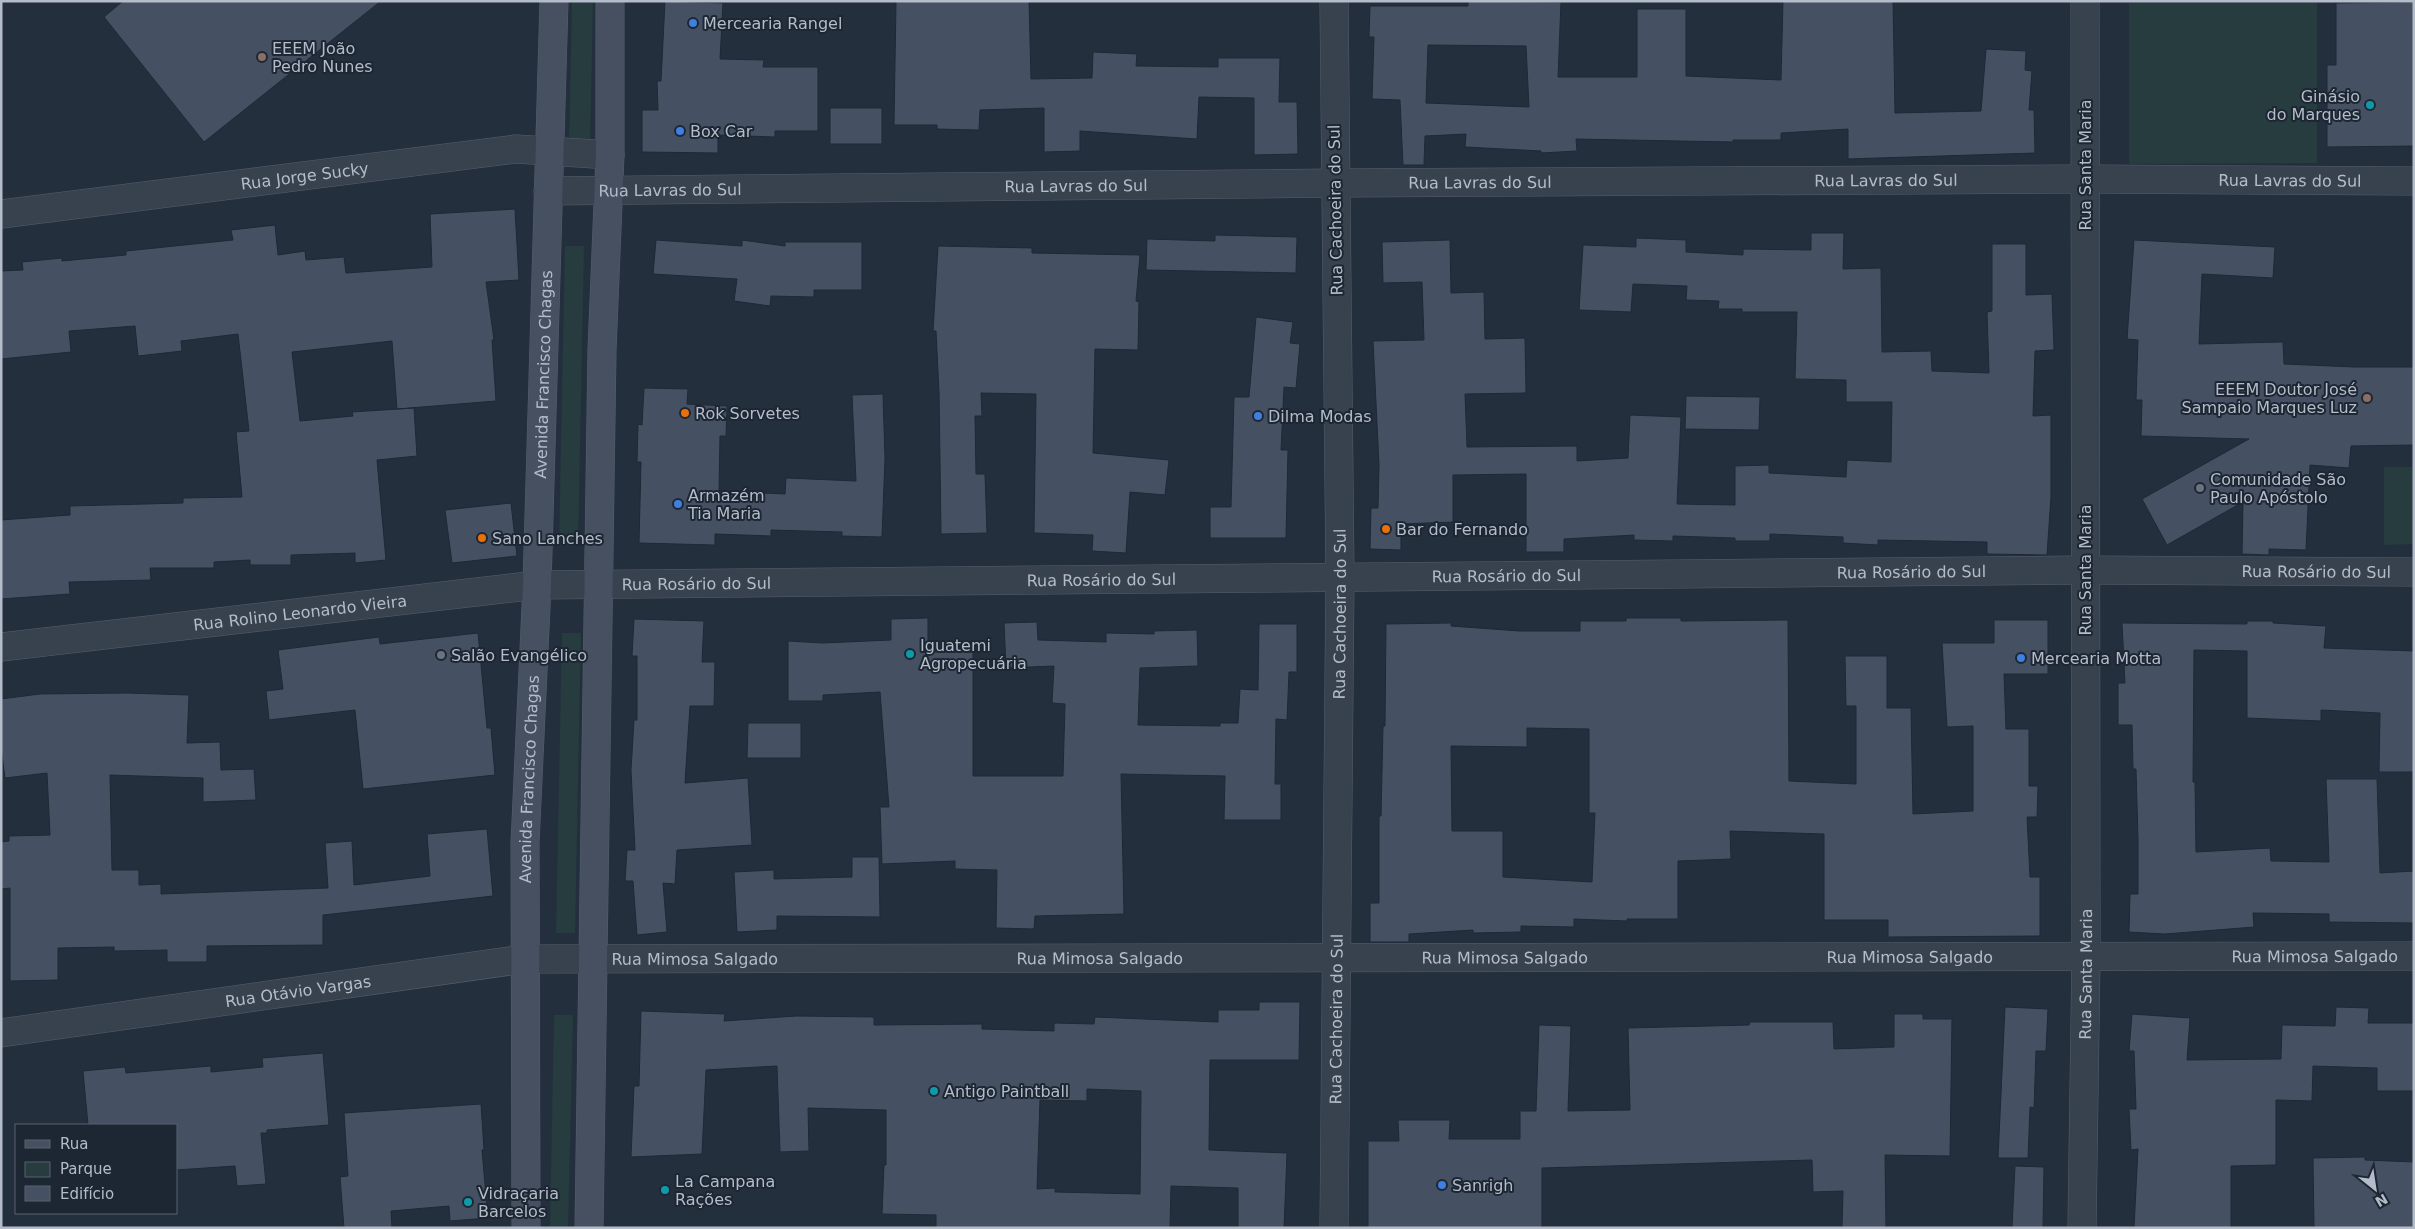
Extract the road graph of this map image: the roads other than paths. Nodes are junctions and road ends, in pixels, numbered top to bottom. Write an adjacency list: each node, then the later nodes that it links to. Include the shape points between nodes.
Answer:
1 (554, 1): 5 (main road, Avenida Francisco Chagas)
2 (610, 1): 6 (main road)
3 (1334, 1): 9 (street, Rua Cachoeira do Sul)
4 (2085, 1): 7 (street, Rua Santa Maria)
5 (550, 150): 6 (street, Rua Jorge Sucky); 11 (main road, Avenida Francisco Chagas); 12 (street, Rua Jorge Sucky, via 516,149)
6 (610, 155): 10 (main road)
7 (2085, 179): 8 (street, Rua Lavras do Sul); 9 (street, Rua Lavras do Sul); 13 (street, Rua Santa Maria)
8 (2414, 181)
9 (1334, 183): 10 (street, Rua Lavras do Sul); 15 (street, Rua Cachoeira do Sul)
10 (608, 190): 11 (street, Rua Lavras do Sul); 17 (main road)
11 (548, 191): 16 (main road, Avenida Francisco Chagas)
12 (1, 214)
13 (2085, 570): 14 (street, Rua Rosário do Sul); 15 (street, Rua Rosário do Sul); 19 (street, Rua Santa Maria)
14 (2414, 572)
15 (1340, 578): 17 (street, Rua Rosário do Sul); 23 (street, Rua Cachoeira do Sul)
16 (537, 585): 17 (street, Rua Rolino Leonardo Vieira); 18 (street, Rua Rolino Leonardo Vieira); 22 (main road, Avenida Francisco Chagas)
17 (598, 585): 21 (main road)
18 (1, 647)
19 (2086, 955): 20 (street, Rua Mimosa Salgado); 23 (street, Rua Mimosa Salgado); 28 (street, Rua Santa Maria)
20 (2414, 956)
21 (595, 958): 22 (street, Rua Otávio Vargas); 23 (street, Rua Mimosa Salgado); 26 (main road)
22 (524, 959): 24 (street, Rua Otávio Vargas); 25 (main road, Avenida Francisco Chagas)
23 (1338, 959): 27 (street, Rua Cachoeira do Sul)
24 (1, 1033)
25 (526, 1228)
26 (589, 1228)
27 (1334, 1228)
28 (2082, 1228)

